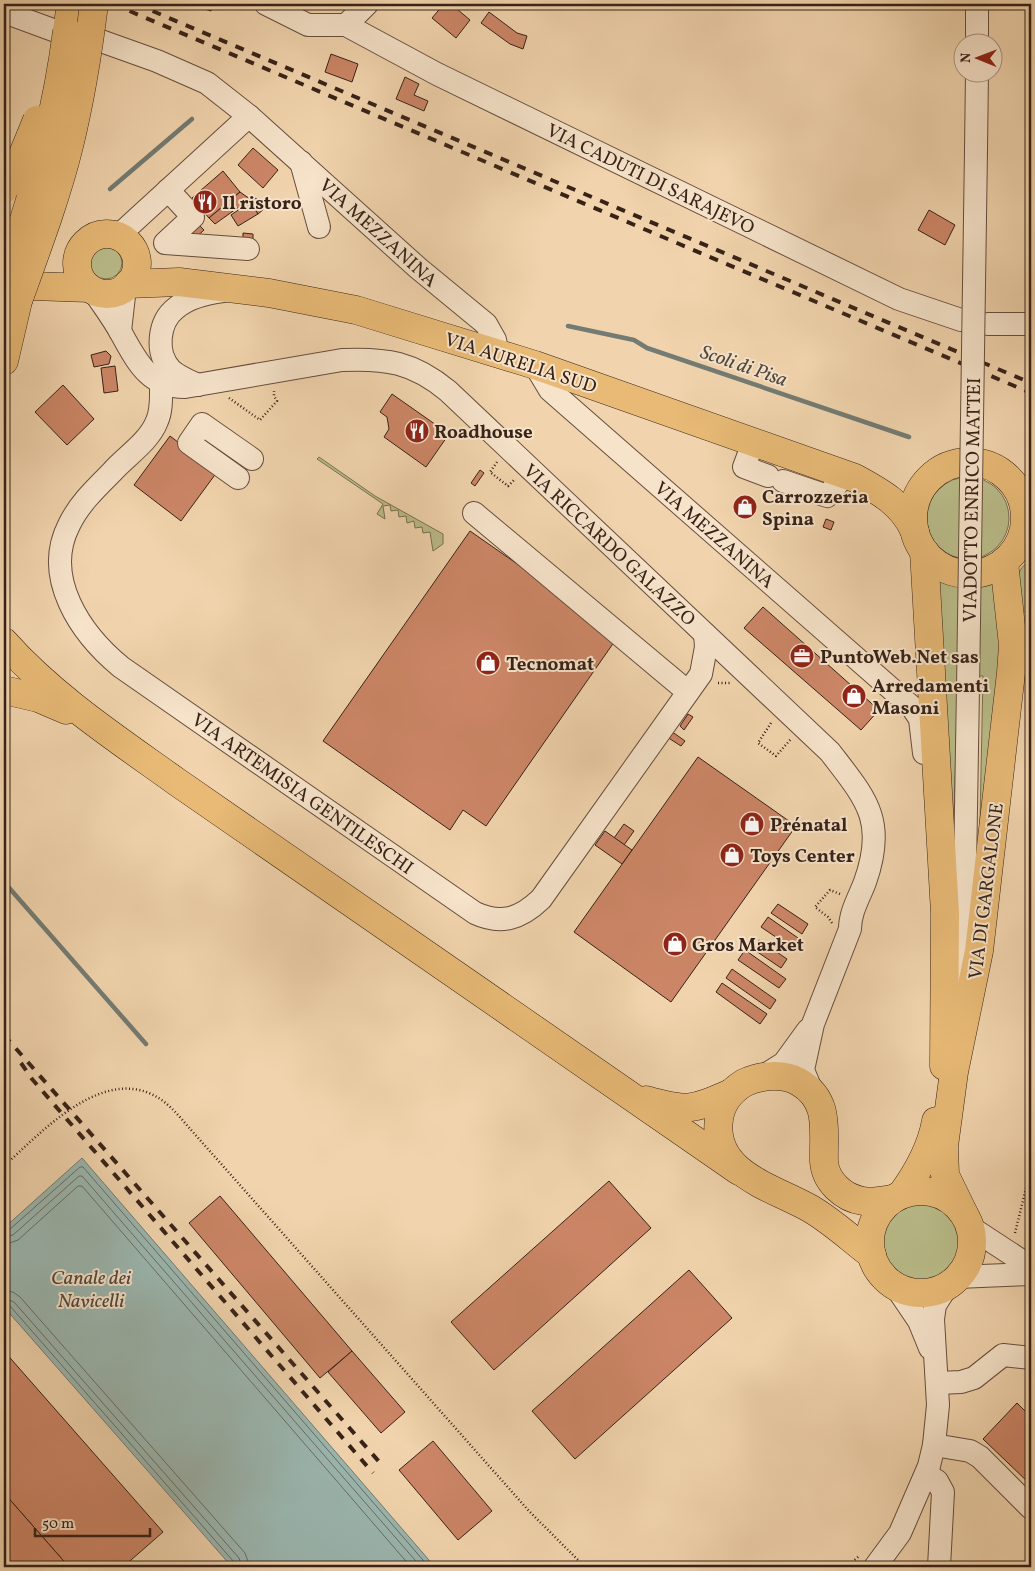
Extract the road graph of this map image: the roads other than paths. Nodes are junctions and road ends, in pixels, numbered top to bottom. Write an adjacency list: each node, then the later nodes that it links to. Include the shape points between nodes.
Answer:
1 (71, 4): 8 (main road)
2 (94, 4): 22 (main road, bridge, via 68,150)
3 (266, 4): 7 (street, via 308,25)
4 (367, 4): 7 (street)
5 (977, 4): 9 (street)
6 (4, 12): 11 (street, VIA MEZZANINA, via 180,69 207,83)
7 (346, 25): 25 (street, VIA CADUTI DI SARAJEVO, via 437,74 890,294)
8 (67, 31): 13 (main road, bridge, via 25,152); 20 (main road, bridge, via 62,72 41,165)
9 (977, 32)
10 (976, 82): 57 (street, VIADOTTO ENRICO MATTEI, bridge, via 963,958)
11 (249, 116): 12 (street, VIA MEZZANINA); 14 (street)
12 (300, 161): 15 (street); 30 (street, VIA MEZZANINA, via 418,268 486,324 495,340)
13 (4, 189)
14 (168, 190): 16 (street); 17 (street, via 193,217 165,243)
15 (319, 227)
16 (118, 236): 18 (main road, via 100,235 91,239 81,249); 21 (main road, via 130,245)
17 (248, 249)
18 (77, 261): 22 (main road); 23 (main road, via 79,275)
19 (4, 267): 22 (main road)
20 (4, 277)
21 (130, 277): 23 (main road, via 110,294); 24 (main road, VIA AURELIA SUD); 28 (street)
22 (25, 287): 23 (main road); 29 (main road); 31 (main road)
23 (91, 289): 28 (street)
24 (244, 290): 30 (main road, VIA AURELIA SUD, via 356,310); 34 (street, via 195,297 176,308 165,321 160,344 166,364 183,378)
25 (961, 320)
26 (988, 324): 27 (street)
27 (1031, 324)
28 (120, 332): 33 (street, via 138,362)
29 (4, 334)
30 (498, 355): 32 (main road, VIA AURELIA SUD)
31 (4, 361)
32 (535, 364): 35 (main road, VIA AURELIA SUD); 53 (street, VIA MEZZANINA, via 550,390)
33 (161, 384): 34 (street, VIA RICCARDO GALAZZO, via 177,387); 52 (street, VIA ARTEMISIA GENTILESCHI, via 160,413 152,431 92,492 68,527 62,546 61,567 66,597 76,616 112,659 466,908 494,920 514,918 540,899)
34 (199, 385): 45 (street, VIA RICCARDO GALAZZO, via 342,360 384,360 415,368 448,390)
35 (753, 443): 38 (main road, VIA AURELIA SUD); 38 (street, via 744,467 827,496)
36 (252, 459): 39 (street, via 202,424 189,443)
37 (934, 475): 38 (main road, VIA AURELIA SUD, via 908,483); 40 (main road, via 955,464 986,465 1006,476); 42 (main road, via 923,486 916,501 913,516)
38 (850, 477): 42 (main road, VIA AURELIA SUD, via 895,502 911,523)
39 (238, 478)
40 (1027, 509): 43 (main road)
41 (474, 513): 52 (street)
42 (919, 542): 43 (main road, via 940,566 961,574 984,572); 50 (main road, VIA DI GARGALONE)
43 (1016, 556): 47 (main road, VIA DI GARGALONE)
44 (1031, 615): 47 (main road)
45 (706, 634): 48 (street, VIA RICCARDO GALAZZO); 49 (street)
46 (4, 642): 54 (main road, via 32,671)
47 (1013, 645): 57 (main road, VIA DI GARGALONE, via 979,950)
48 (742, 670): 49 (street); 56 (street, VIA RICCARDO GALAZZO, via 793,714 830,752 866,804 875,832 872,858 850,917 850,930)
49 (701, 674): 52 (street, VIA ARTEMISIA GENTILESCHI)
50 (930, 688): 53 (street); 55 (main road, VIA DI GARGALONE)
51 (4, 690): 54 (main road, via 38,698)
52 (688, 692)
53 (902, 698): 55 (street, VIA MEZZANINA, via 920,719 929,804)
54 (94, 722): 61 (main road)
55 (941, 837): 57 (main road, VIA DI GARGALONE)
56 (813, 1024): 58 (street, VIA RICCARDO GALAZZO, via 784,1062); 60 (street, VIA RICCARDO GALAZZO, via 804,1070)
57 (949, 1070): 63 (main road, VIA DI GARGALONE, via 930,1142 915,1175); 64 (main road, VIA DI GARGALONE, via 943,1160 945,1175)
58 (762, 1077): 59 (main road); 60 (main road, via 781,1076 799,1082)
59 (731, 1093): 61 (main road, via 706,1104 681,1109); 62 (main road, via 720,1110 719,1137)
60 (813, 1094): 63 (main road, via 822,1110 826,1133 824,1162 834,1185 862,1201)
61 (628, 1095): 62 (main road)
62 (739, 1171): 65 (main road, via 768,1190 812,1209)
63 (897, 1197): 64 (main road, via 917,1190 935,1192 952,1201); 65 (main road, via 881,1210 872,1225)
64 (967, 1221): 66 (street); 68 (main road, via 972,1244 970,1255)
65 (872, 1255): 69 (main road, via 877,1268)
66 (1031, 1267)
67 (1031, 1274): 68 (street)
68 (953, 1281): 69 (main road, via 922,1293); 71 (street, via 935,1305)
69 (896, 1287): 71 (street, via 919,1321)
70 (1031, 1358): 71 (street, via 1003,1355 974,1378 961,1382)
71 (938, 1374): 72 (street)
72 (934, 1445): 73 (street); 74 (street, via 970,1451 980,1457)
73 (927, 1475): 75 (street, via 900,1533); 76 (street, via 939,1483 943,1492)
74 (1031, 1508)
75 (875, 1567)
76 (939, 1567)

